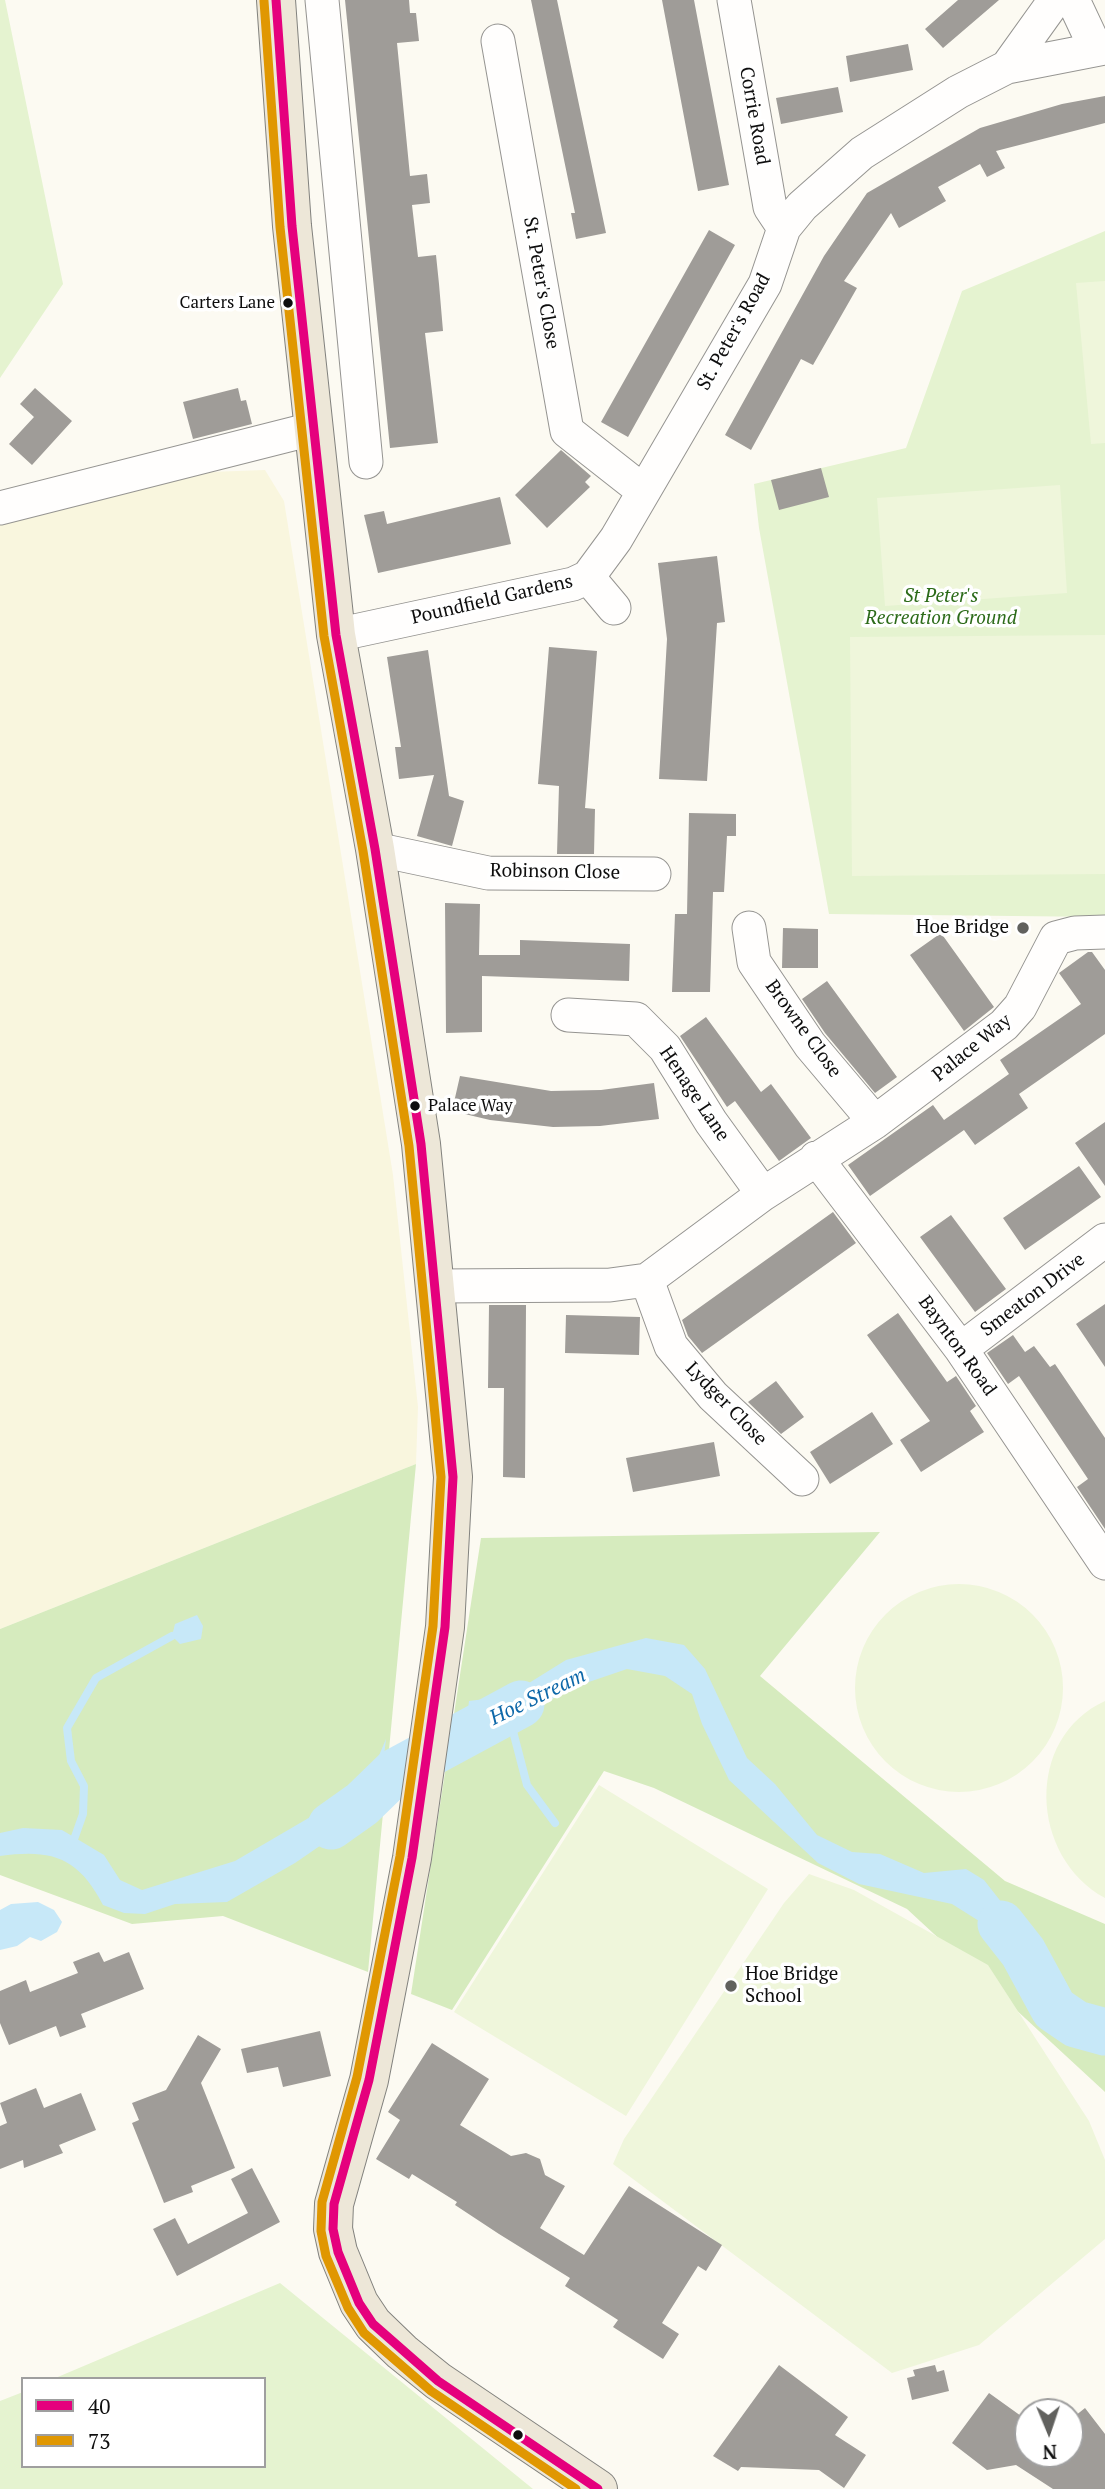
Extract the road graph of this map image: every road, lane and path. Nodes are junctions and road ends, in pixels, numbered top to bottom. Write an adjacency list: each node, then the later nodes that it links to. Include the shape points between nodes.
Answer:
1 (276, 0): 10 (main road)
2 (322, 0): 9 (street)
3 (734, 0): 11 (street, Corrie Road, via 770,207)
4 (1055, 0): 8 (street, St. Peter's Road)
5 (1073, 0): 7 (street, St. Peter's Road)
6 (498, 41): 14 (street, St. Peter's Close, via 567,431)
7 (1101, 48): 8 (street, St. Peter's Road)
8 (1007, 67): 11 (street, St. Peter's Road, via 862,153 802,206)
9 (342, 221): 10 (street); 13 (street)
10 (292, 226): 12 (main road)
11 (785, 228): 14 (street, St. Peter's Road, via 765,284)
12 (312, 429): 15 (street); 18 (main road)
13 (366, 462)
14 (642, 490): 16 (street, Poundfield Gardens, via 616,539)
15 (0, 508)
16 (588, 577): 17 (street); 18 (street, Poundfield Gardens)
17 (614, 608)
18 (336, 635): 19 (main road)
19 (375, 849): 20 (street, Robinson Close, via 488,873); 29 (main road, via 421,1144)
20 (654, 874)
21 (749, 928): 24 (street, Browne Close, via 754,962 810,1045)
22 (1105, 932): 24 (street, Palace Way, via 1056,938 1020,1007 1004,1025)
23 (568, 1015): 26 (street, Henage Lane, via 636,1019 665,1048 710,1122)
24 (875, 1122): 25 (street, Palace Way)
25 (816, 1158): 26 (street, Palace Way); 30 (street, Baynton Road)
26 (763, 1194): 28 (street, Palace Way)
27 (1105, 1240): 30 (street, Smeaton Drive)
28 (647, 1280): 29 (street, Palace Way, via 610,1285); 31 (street, Lydger Close, via 671,1346 713,1396)
29 (437, 1286): 33 (main road, via 453,1477 450,1573 412,1858 369,2080 334,2204 333,2229 359,2304 402,2353)
30 (961, 1349): 32 (street, Baynton Road)
31 (802, 1479)
32 (1100, 1544)
33 (598, 2489)

